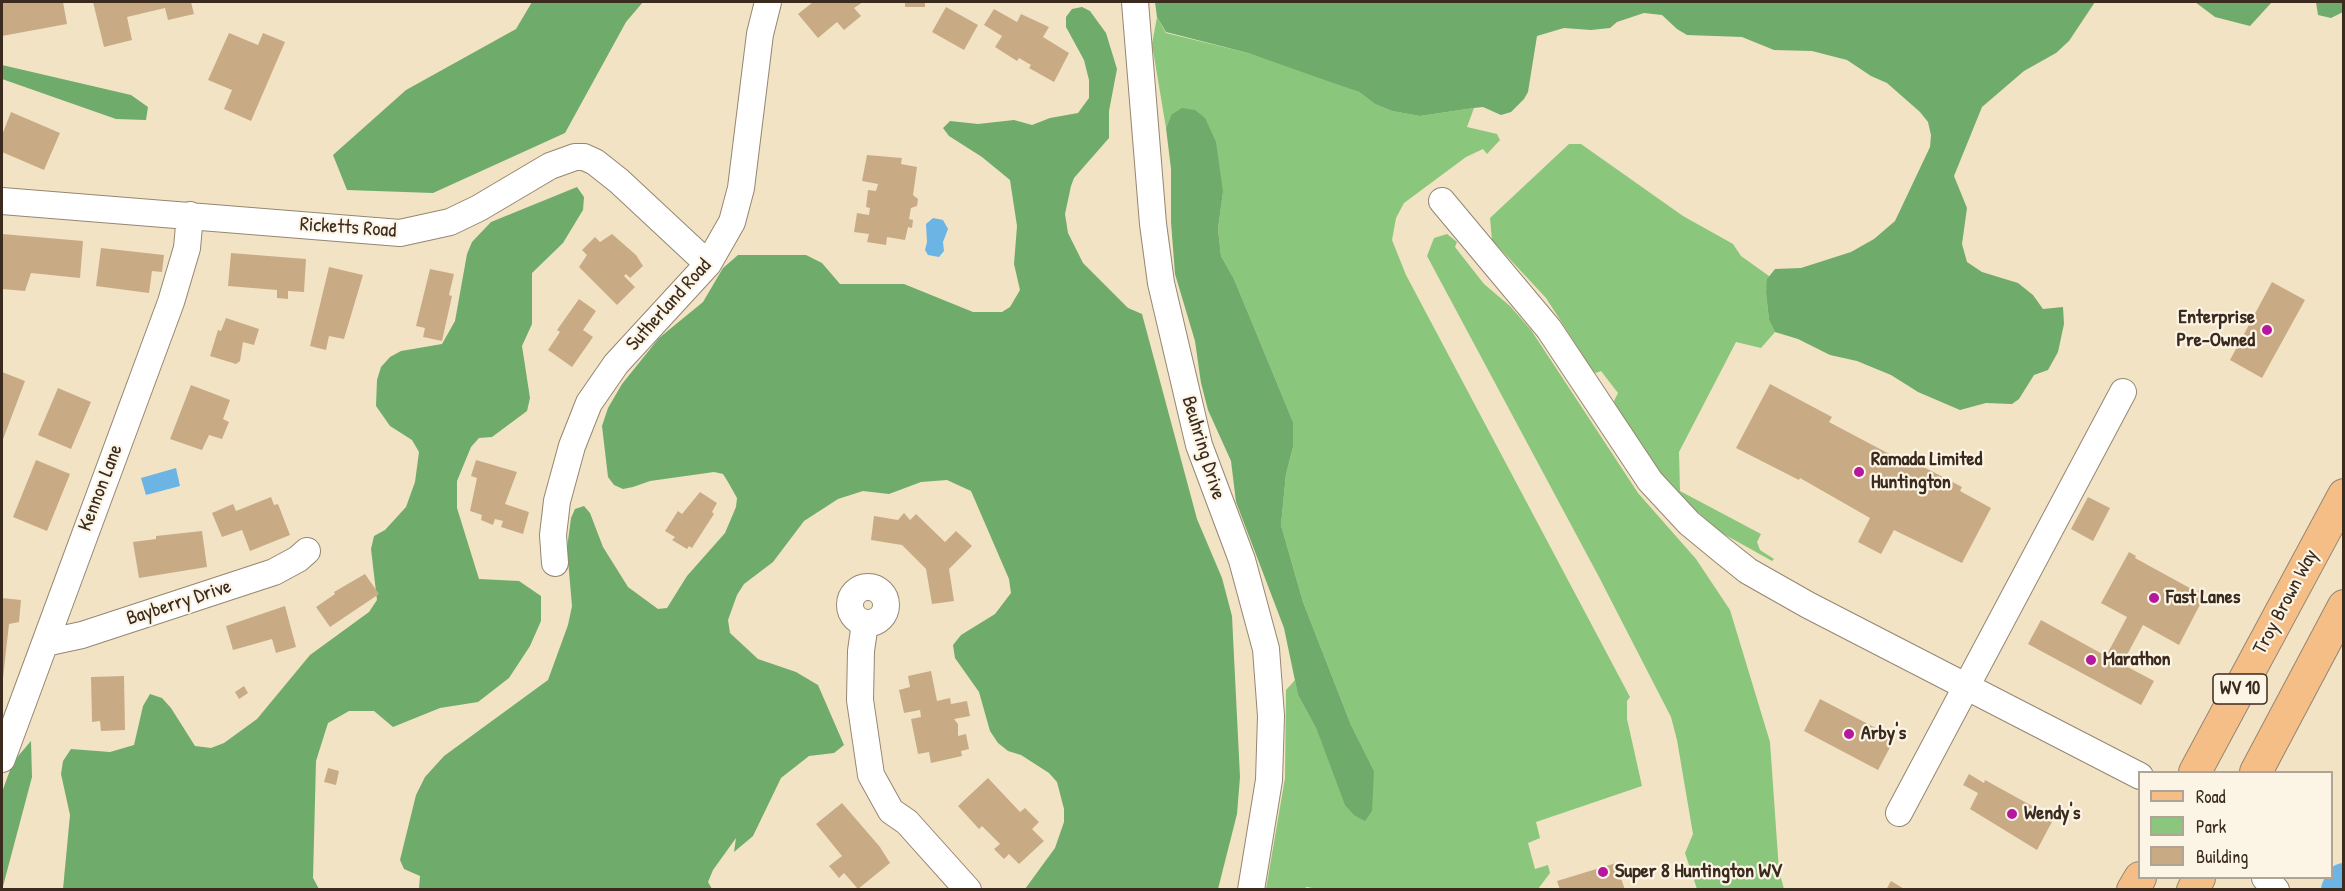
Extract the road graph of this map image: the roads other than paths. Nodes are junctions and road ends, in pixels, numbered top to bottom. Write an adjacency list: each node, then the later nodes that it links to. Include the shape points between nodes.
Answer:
1 (768, 2): 6 (street, Sutherland Road, via 760,34 737,209 728,233)
2 (1135, 2): 21 (street, Beuhring Drive, via 1161,283 1199,445 1242,560 1266,649 1271,716 1269,769)
3 (2, 201): 5 (street, Ricketts Road)
4 (1442, 201): 14 (street, via 1550,329 1650,481 1689,523 1748,571)
5 (190, 215): 6 (street, Ricketts Road, via 400,233 450,222 550,166 584,157 619,181); 13 (street, Kennon Lane, via 187,248 174,294)
6 (708, 264): 10 (street, Sutherland Road, via 622,356 589,403 557,501)
7 (2123, 392): 14 (street)
8 (2343, 495): 16 (main road, Troy Brown Way / WV 10)
9 (307, 551): 13 (street, Bayberry Drive, via 274,572 82,635)
10 (555, 563)
11 (2343, 606): 17 (main road, WV 10)
12 (865, 623): 20 (street, via 860,700 871,775 891,811 907,822)
13 (45, 643): 15 (street, Kennon Lane)
14 (1967, 685): 18 (street); 19 (street)
15 (2, 759)
16 (2196, 771)
17 (2257, 771)
18 (2138, 775)
19 (1899, 813)
20 (968, 890)
21 (1251, 890)

